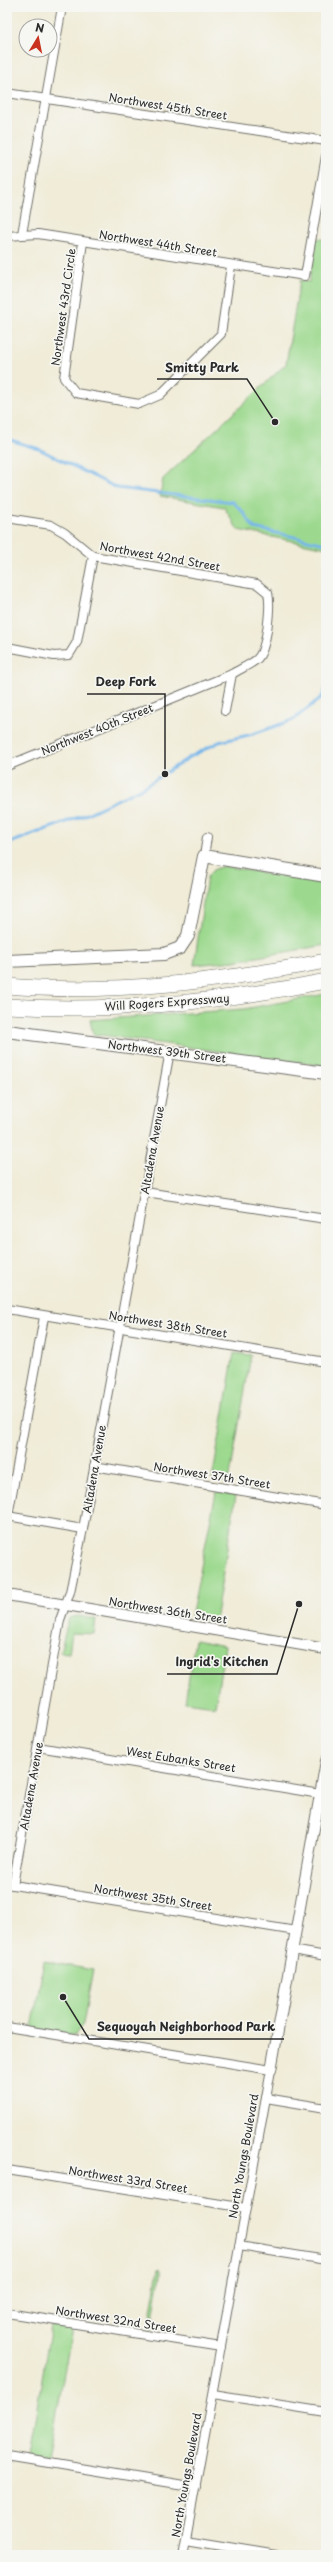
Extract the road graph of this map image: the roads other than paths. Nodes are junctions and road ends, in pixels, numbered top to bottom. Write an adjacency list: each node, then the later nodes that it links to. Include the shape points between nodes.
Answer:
1 (62, 7): 3 (street)
2 (7, 93): 3 (street, Northwest 45th Street)
3 (45, 98): 4 (street, Northwest 45th Street); 7 (street)
4 (326, 141)
5 (326, 156): 6 (street)
6 (324, 180): 10 (street, Northwest 44th Street, via 305,276)
7 (22, 234): 8 (street, Northwest 44th Street); 9 (street, Northwest 44th Street)
8 (7, 236)
9 (83, 242): 10 (street, Northwest 44th Street); 10 (street, Northwest 43rd Circle, via 64,378 76,393 139,404 160,395 221,334)
10 (231, 266)
11 (7, 518): 12 (street, Northwest 42nd Street, via 51,525)
12 (93, 556): 13 (street, via 77,642 70,655 54,656); 14 (street, Northwest 42nd Street, via 257,584 268,593 271,605 262,653 257,660)
13 (7, 647)
14 (232, 674): 15 (street); 16 (street, Northwest 40th Street)
15 (225, 712)
16 (7, 766)
17 (207, 837): 18 (street)
18 (204, 856): 19 (main road); 20 (main road, via 188,936 183,946 164,954)
19 (326, 876)
20 (7, 961)
21 (326, 961): 23 (highway, Will Rogers Expressway, via 243,975 156,984 68,988)
22 (326, 981): 24 (highway, Will Rogers Expressway, via 246,996 177,1004 66,1008)
23 (7, 986)
24 (7, 1006)
25 (7, 1031): 26 (main road, Northwest 39th Street)
26 (170, 1051): 27 (main road, Northwest 39th Street); 28 (street, Altadena Avenue)
27 (326, 1073)
28 (145, 1192): 29 (street); 32 (street, Altadena Avenue)
29 (326, 1220)
30 (7, 1309): 31 (street, Northwest 38th Street)
31 (44, 1317): 32 (street, Northwest 38th Street); 36 (street)
32 (120, 1327): 33 (street, Northwest 38th Street); 34 (street, Altadena Avenue)
33 (326, 1362)
34 (94, 1466): 35 (street, Northwest 37th Street); 37 (street, Altadena Avenue)
35 (326, 1505)
36 (7, 1516): 37 (street)
37 (83, 1529): 39 (street, Altadena Avenue)
38 (7, 1595): 39 (street, Northwest 36th Street)
39 (66, 1605): 40 (street, Northwest 36th Street); 41 (street, Altadena Avenue, via 60,1620)
40 (326, 1649)
41 (38, 1747): 43 (street, West Eubanks Street); 44 (street, Altadena Avenue)
42 (326, 1761): 43 (street, North Youngs Boulevard)
43 (322, 1800): 45 (street, North Youngs Boulevard)
44 (10, 1884): 45 (street, Northwest 35th Street)
45 (296, 1931): 46 (street, North Youngs Boulevard)
46 (292, 1950): 47 (street); 49 (street, North Youngs Boulevard)
47 (326, 1956)
48 (7, 2027): 49 (street)
49 (270, 2070): 50 (street, North Youngs Boulevard)
50 (266, 2098): 51 (street); 53 (street, North Youngs Boulevard)
51 (326, 2108)
52 (7, 2170): 53 (street, Northwest 33rd Street)
53 (246, 2208): 54 (street, North Youngs Boulevard)
54 (239, 2246): 55 (street); 57 (street, North Youngs Boulevard)
55 (326, 2260)
56 (7, 2313): 57 (street, Northwest 32nd Street)
57 (221, 2347): 58 (street, North Youngs Boulevard)
58 (212, 2394): 59 (street); 61 (street, North Youngs Boulevard)
59 (326, 2412)
60 (7, 2456): 61 (street)
61 (196, 2487): 62 (street, North Youngs Boulevard)
62 (186, 2540): 63 (street, North Youngs Boulevard); 64 (street)
63 (184, 2555)
64 (277, 2555)

